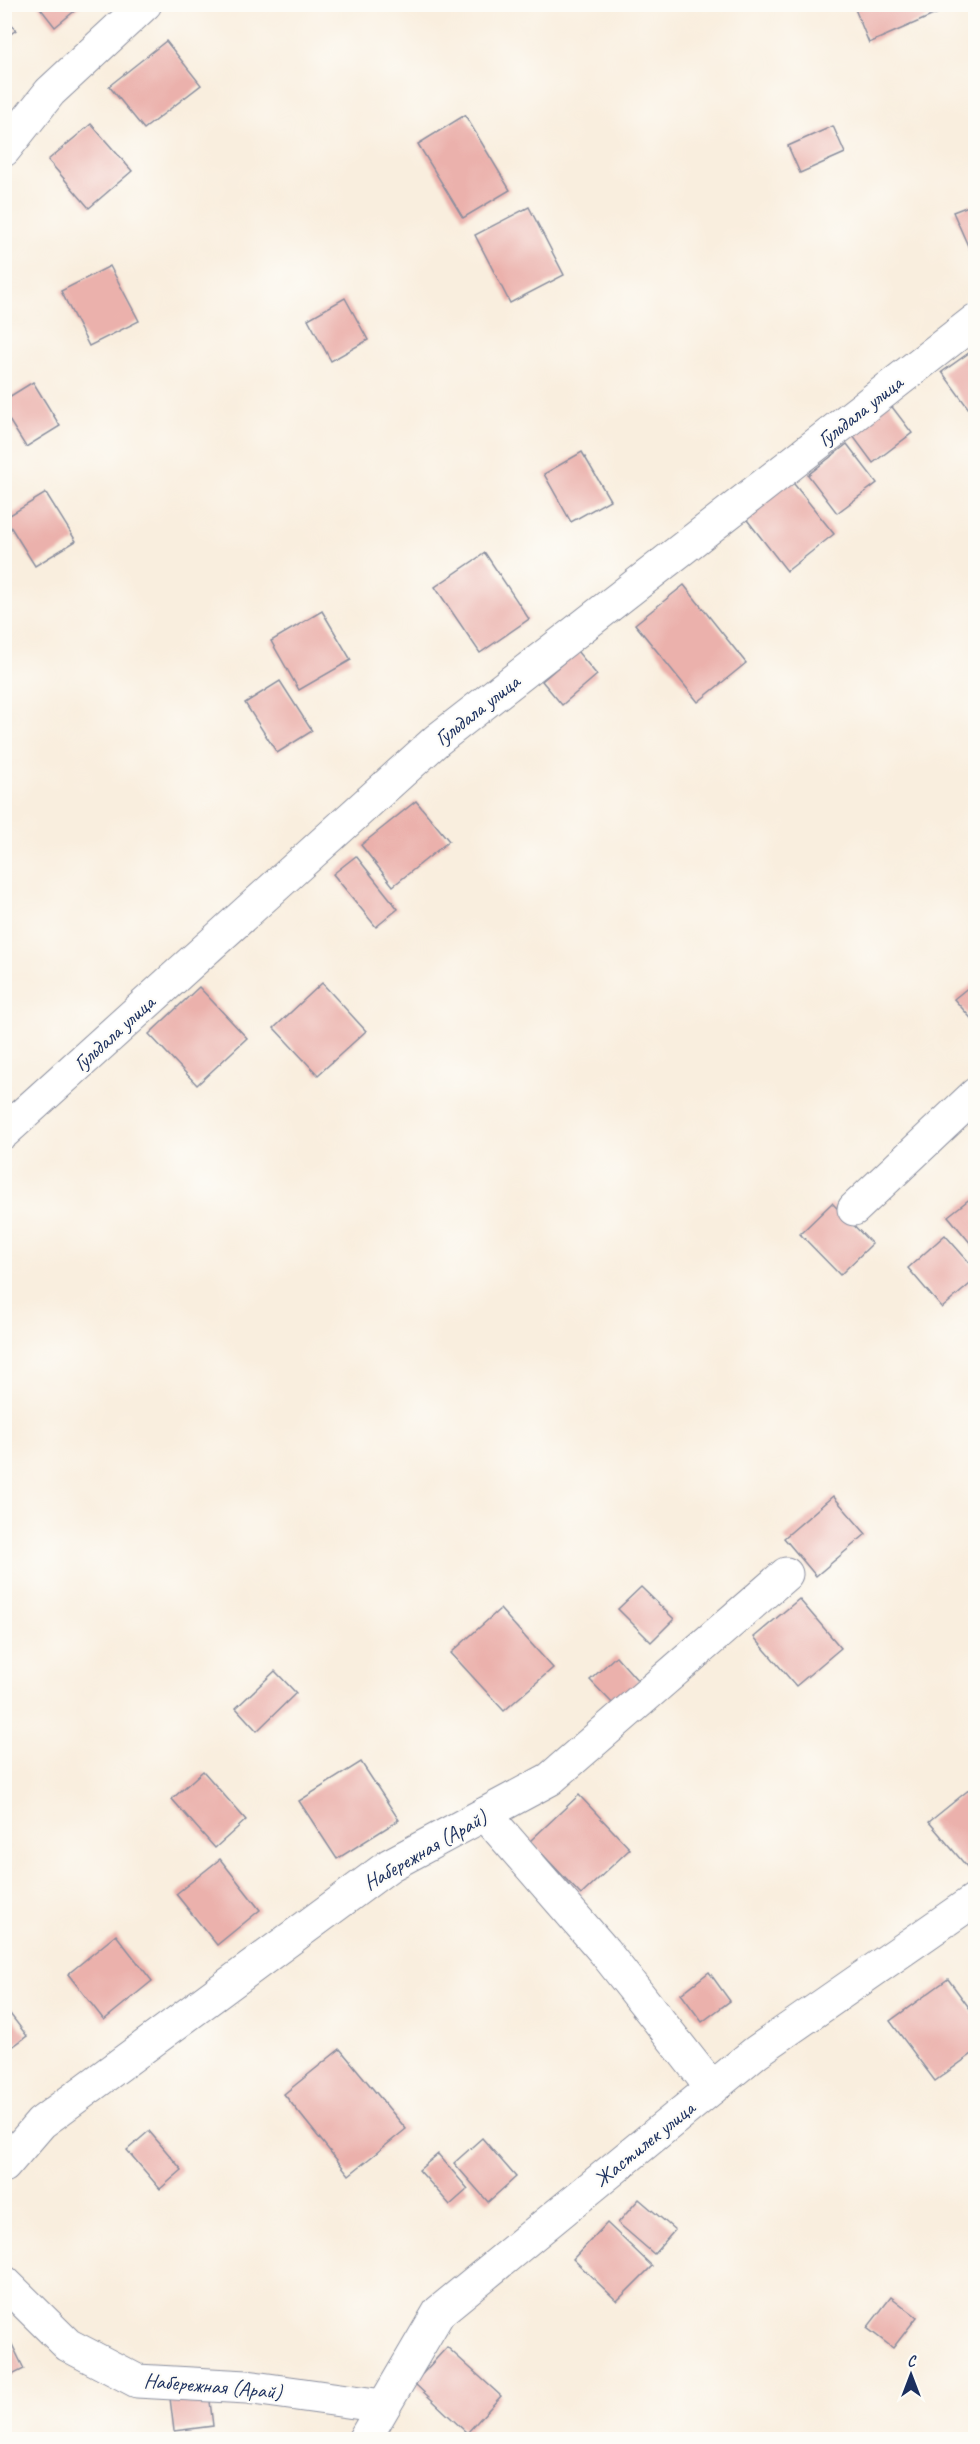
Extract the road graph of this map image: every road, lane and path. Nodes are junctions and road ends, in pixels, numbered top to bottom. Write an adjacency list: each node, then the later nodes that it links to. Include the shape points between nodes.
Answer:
1 (145, 4): 2 (street, via 50,92)
2 (9, 137)
3 (975, 321): 5 (street, Гульдала улица, via 437,740)
4 (975, 1094): 6 (street)
5 (4, 1132)
6 (854, 1209)
7 (786, 1574): 8 (street, Набережная (Арай), via 550,1779)
8 (484, 1814): 10 (street, via 604,1951); 11 (street, Набережная (Арай), via 390,1865 42,2123)
9 (975, 1899): 10 (street, Жастилек улица, via 756,2052)
10 (712, 2088): 13 (street, Жастилек улица, via 439,2312)
11 (4, 2166)
12 (4, 2282): 13 (street, Набережная (Арай), via 68,2345 137,2381 247,2387)
13 (383, 2406): 14 (street, Жастилек улица)
14 (364, 2439)

